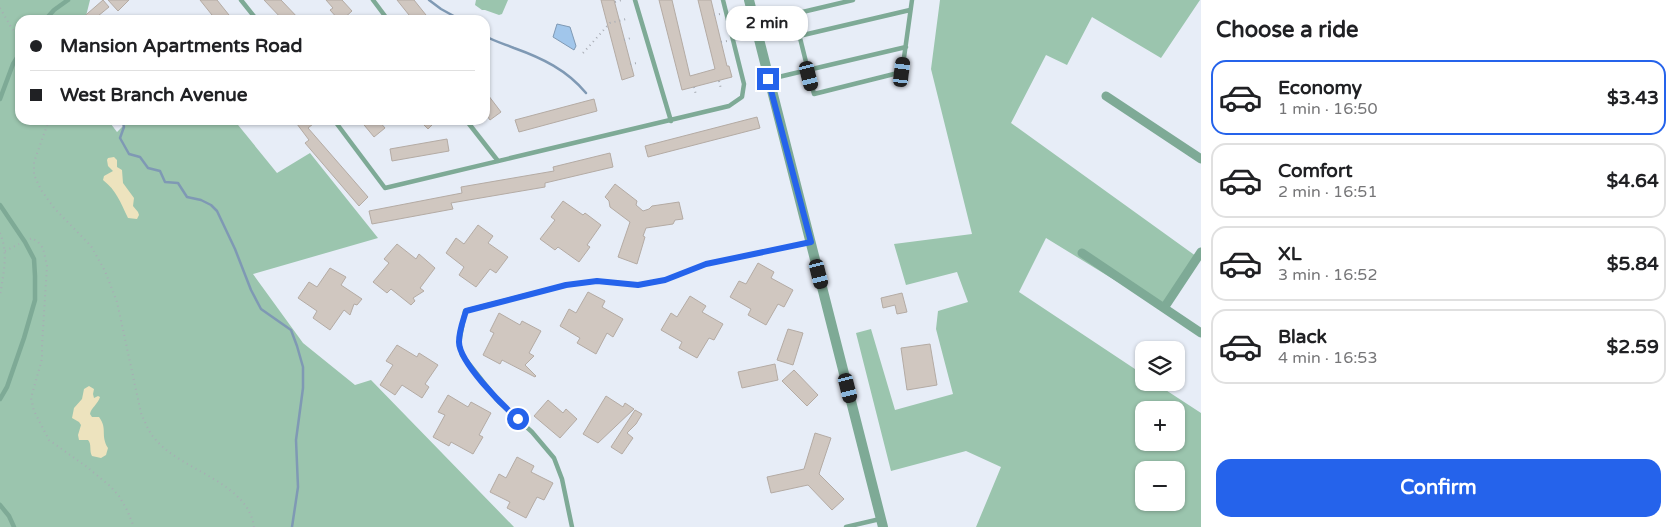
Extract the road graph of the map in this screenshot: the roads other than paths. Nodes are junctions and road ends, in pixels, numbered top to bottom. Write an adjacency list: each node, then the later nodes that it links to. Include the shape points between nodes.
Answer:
1 (68, 0): 10 (lane)
2 (241, 0): 11 (lane)
3 (373, 0): 12 (lane)
4 (635, 0): 20 (lane)
5 (723, 0): 20 (lane, via 744,84 742,97 728,106)
6 (749, 0): 17 (street)
7 (853, 0): 13 (lane, via 794,14)
8 (912, 0): 9 (lane)
9 (910, 10): 13 (lane); 14 (lane)
10 (50, 15)
11 (253, 15)
12 (384, 15)
13 (799, 36): 16 (lane)
14 (906, 47): 16 (lane); 16 (lane, via 902,72 814,94)
15 (15, 61): 19 (lane)
16 (808, 70): 17 (lane)
17 (768, 79): 26 (street)
18 (1106, 96): 23 (street)
19 (0, 99)
20 (671, 121): 24 (lane)
21 (338, 125): 24 (lane, via 385,188)
22 (470, 125): 24 (lane)
23 (1201, 159)
24 (498, 161)
25 (0, 205): 31 (lane, via 34,259 34,300 24,338)
26 (811, 242): 33 (street); 35 (lane, via 706,264 665,280 638,285 597,281 566,285 466,311 460,329 462,355 499,402 532,432 554,458)
27 (1201, 252): 29 (street)
28 (1082, 254): 29 (street)
29 (1164, 308): 30 (street)
30 (1201, 333)
31 (0, 398)
32 (0, 505): 34 (lane)
33 (882, 523): 36 (lane)
34 (14, 527)
35 (572, 527)
36 (846, 527)

